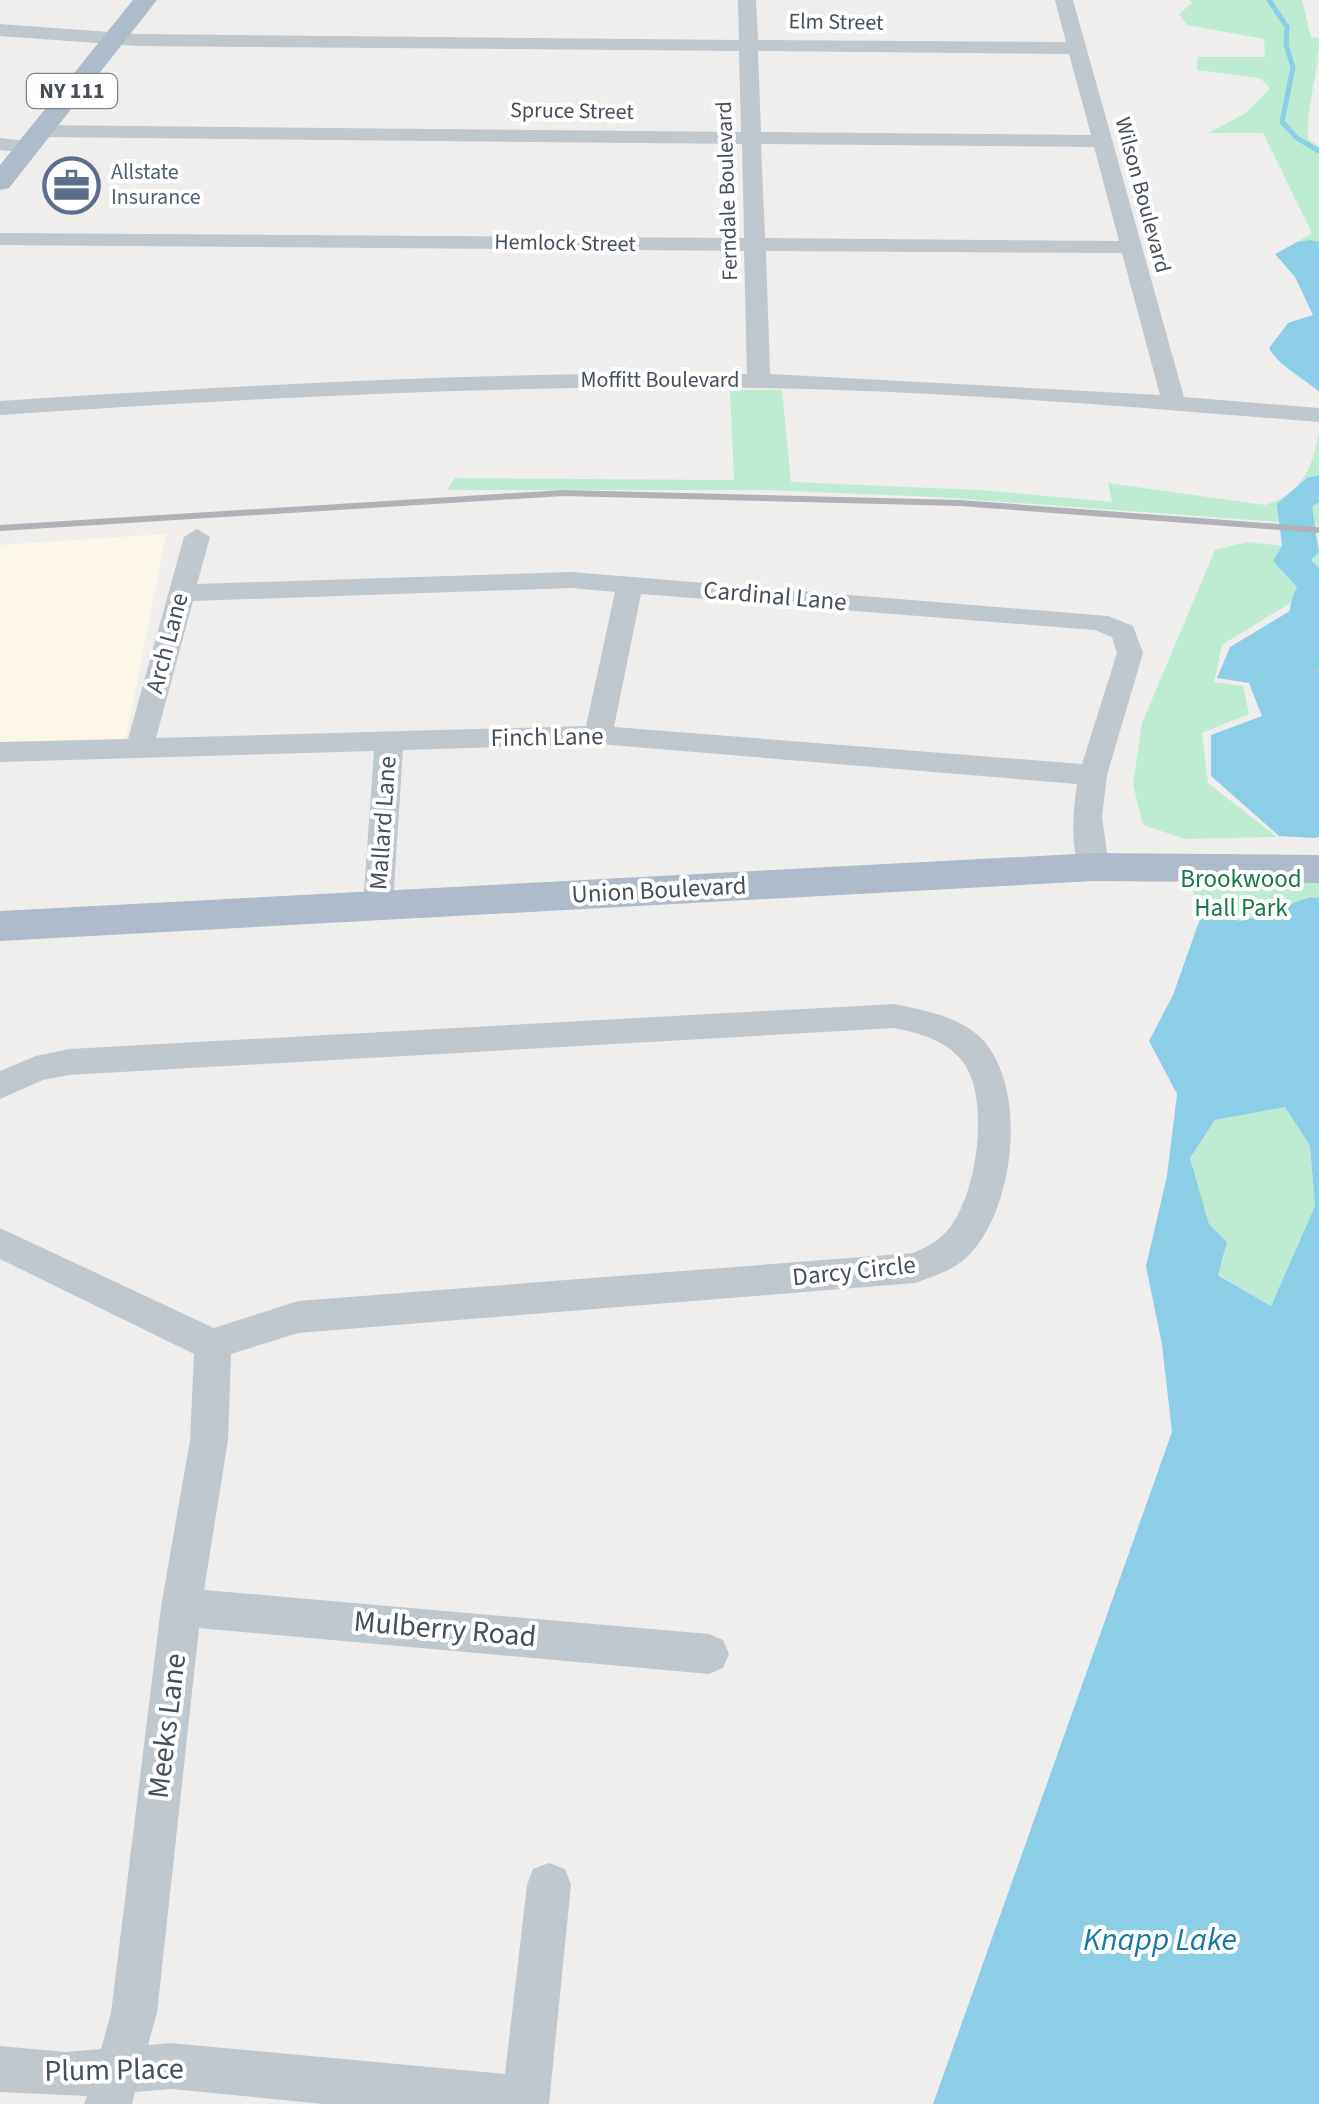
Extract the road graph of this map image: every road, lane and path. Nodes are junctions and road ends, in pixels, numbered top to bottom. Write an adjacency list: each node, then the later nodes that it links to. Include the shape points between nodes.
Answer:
1 (144, 0): 5 (main road, NY 111)
2 (747, 0): 6 (street, Ferndale Boulevard)
3 (1064, 0): 7 (street, Wilson Boulevard)
4 (0, 30): 5 (street, Elm Street)
5 (114, 38): 6 (street, Elm Street); 9 (main road, NY 111)
6 (748, 44): 7 (street, Elm Street); 8 (street, Ferndale Boulevard)
7 (1077, 48): 10 (street, Wilson Boulevard)
8 (750, 138): 9 (street, Spruce Street); 10 (street, Spruce Street); 14 (street, Ferndale Boulevard)
9 (34, 139): 11 (street, Spruce Street); 12 (main road, NY 111)
10 (1103, 140): 15 (street, Wilson Boulevard)
11 (0, 144)
12 (0, 182)
13 (0, 239): 14 (street, Hemlock Street)
14 (752, 244): 15 (street, Hemlock Street); 16 (street, Ferndale Boulevard)
15 (1130, 248): 17 (street, Wilson Boulevard)
16 (759, 380): 17 (street, Moffitt Boulevard); 18 (street, Moffitt Boulevard, via 300,387)
17 (1174, 403): 19 (street, Moffitt Boulevard)
18 (0, 408)
19 (1319, 415)
20 (197, 537): 22 (street, Arch Lane)
21 (630, 584): 22 (street, Cardinal Lane, via 571,580); 23 (street); 27 (street, Cardinal Lane, via 1098,622 1124,632 1130,653)
22 (181, 593): 25 (street, Arch Lane)
23 (598, 734): 24 (street, Finch Lane); 27 (street, Finch Lane)
24 (389, 741): 25 (street, Finch Lane); 30 (street, Mallard Lane)
25 (138, 749): 26 (street, Finch Lane)
26 (0, 752)
27 (1092, 776): 28 (street, Cardinal Lane, via 1087,817)
28 (1094, 867): 29 (main road, Union Boulevard); 30 (main road, Union Boulevard)
29 (1319, 868)
30 (378, 905): 31 (main road, Union Boulevard)
31 (0, 926)
32 (0, 1086): 34 (street, Darcy Circle, via 69,1062 894,1016 952,1034 987,1073 995,1120 976,1213 942,1257 915,1268 298,1317)
33 (0, 1243): 34 (street)
34 (213, 1345): 35 (street, Meeks Lane, via 209,1440)
35 (181, 1607): 36 (street, Mulberry Road); 39 (street, Meeks Lane, via 134,2012)
36 (709, 1654)
37 (549, 1886): 40 (street)
38 (0, 2069): 39 (street, Plum Place)
39 (113, 2087): 40 (street, Plum Place, via 171,2066)
40 (526, 2102)

